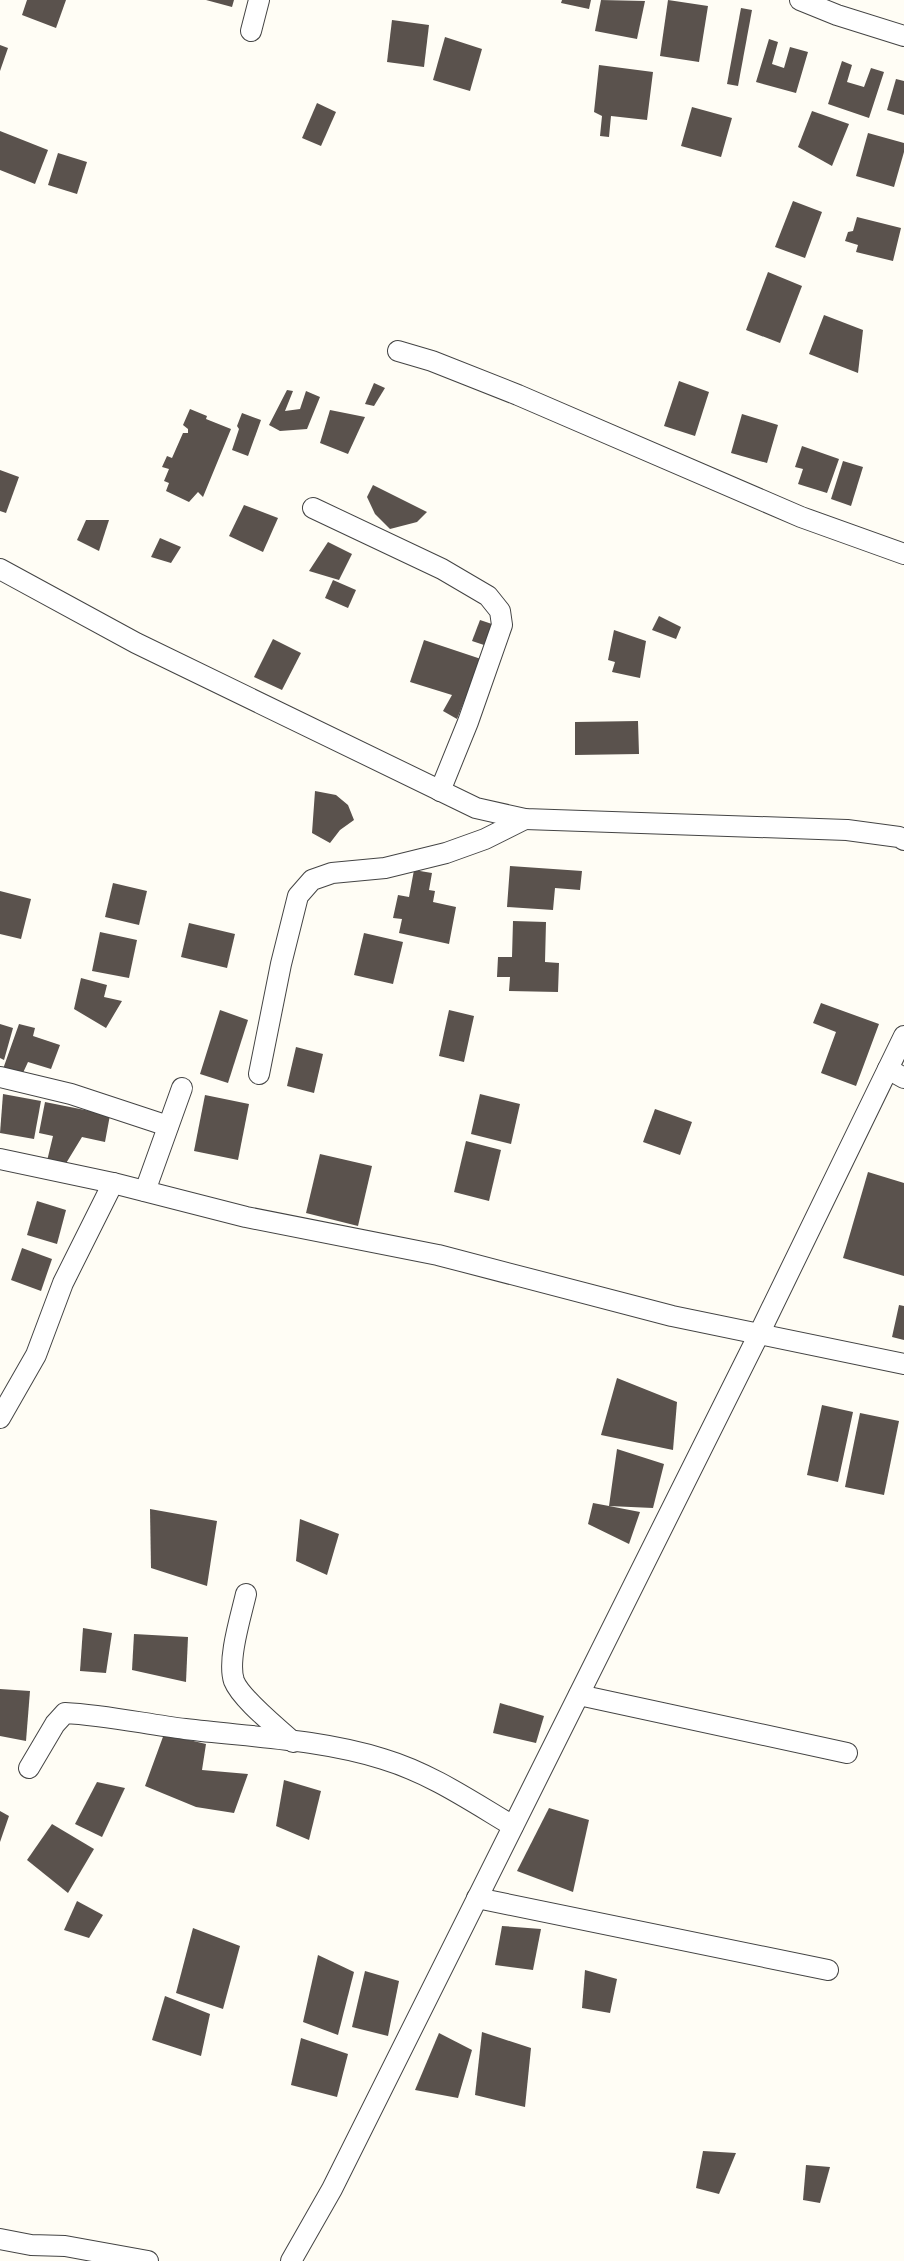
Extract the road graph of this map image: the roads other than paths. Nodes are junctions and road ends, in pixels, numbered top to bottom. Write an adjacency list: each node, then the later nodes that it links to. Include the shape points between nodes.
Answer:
1 (259, 0): 3 (street)
2 (800, 0): 4 (street)
3 (251, 32)
4 (904, 36)
5 (398, 351): 7 (street, via 510,391 801,516)
6 (312, 508): 9 (street, via 442,569 488,596 500,611 502,625)
7 (904, 554)
8 (0, 569): 9 (street, via 136,644)
9 (440, 791): 10 (street, via 476,808)
10 (525, 819): 11 (street, via 847,830 899,836); 13 (street, via 485,839 446,853 385,868 332,873 312,880 298,896)
11 (904, 840)
12 (904, 1036): 14 (street)
13 (259, 1074)
14 (896, 1074): 21 (street)
15 (0, 1078): 17 (street, via 71,1094)
16 (182, 1088): 17 (street)
17 (168, 1126): 20 (street)
18 (0, 1159): 19 (street)
19 (113, 1183): 20 (street); 23 (street, via 63,1283 36,1355)
20 (145, 1191): 21 (street, via 246,1217 438,1255 672,1316)
21 (759, 1334): 22 (street); 25 (street)
22 (904, 1364)
23 (0, 1418)
24 (246, 1594): 26 (street, via 232,1661 234,1681 251,1704)
25 (578, 1695): 27 (street); 29 (street)
26 (293, 1742): 28 (street, via 65,1713); 29 (street, via 339,1747 384,1759 439,1782)
27 (847, 1753)
28 (28, 1768)
29 (513, 1826): 30 (street)
30 (478, 1898): 31 (street); 34 (street, via 332,2189)
31 (828, 1970)
32 (0, 2239): 33 (street, via 31,2245 65,2246)
33 (148, 2261)
34 (291, 2261)

